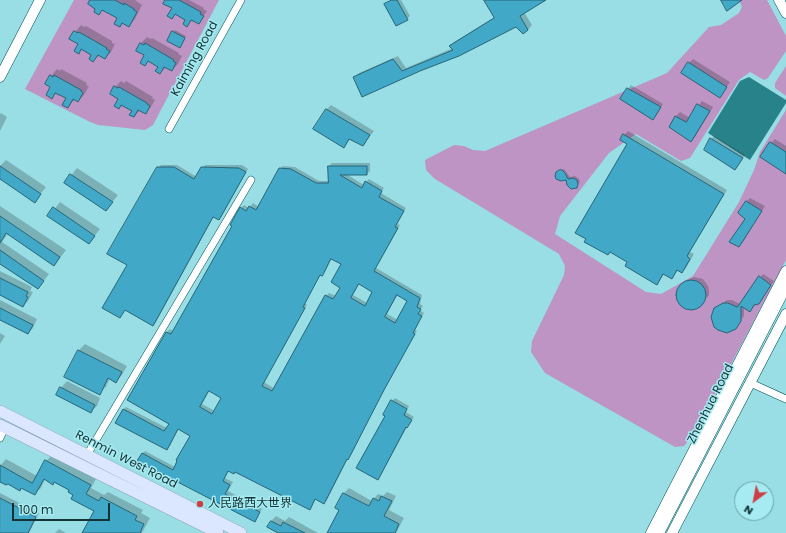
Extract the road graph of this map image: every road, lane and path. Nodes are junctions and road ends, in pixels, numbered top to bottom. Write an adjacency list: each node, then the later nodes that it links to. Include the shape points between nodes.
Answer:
1 (40, 0): 5 (main road)
2 (241, 0): 6 (street, Kaiming Road)
3 (779, 0): 4 (main road)
4 (786, 13)
5 (0, 77)
6 (169, 129)
7 (251, 180): 17 (street)
8 (786, 271): 20 (main road)
9 (786, 287): 21 (main road, Zhenhua Road)
10 (786, 314): 22 (main road, Zhenhua Road)
11 (786, 325): 12 (main road)
12 (755, 385): 13 (street); 23 (main road)
13 (786, 399)
14 (0, 411): 17 (main road, Renmin West Road)
15 (2, 426): 16 (street); 18 (main road)
16 (0, 438)
17 (87, 455): 19 (main road, Renmin West Road)
18 (218, 533)
19 (241, 533)
20 (651, 533)
21 (659, 533)
22 (672, 533)
23 (678, 533)

